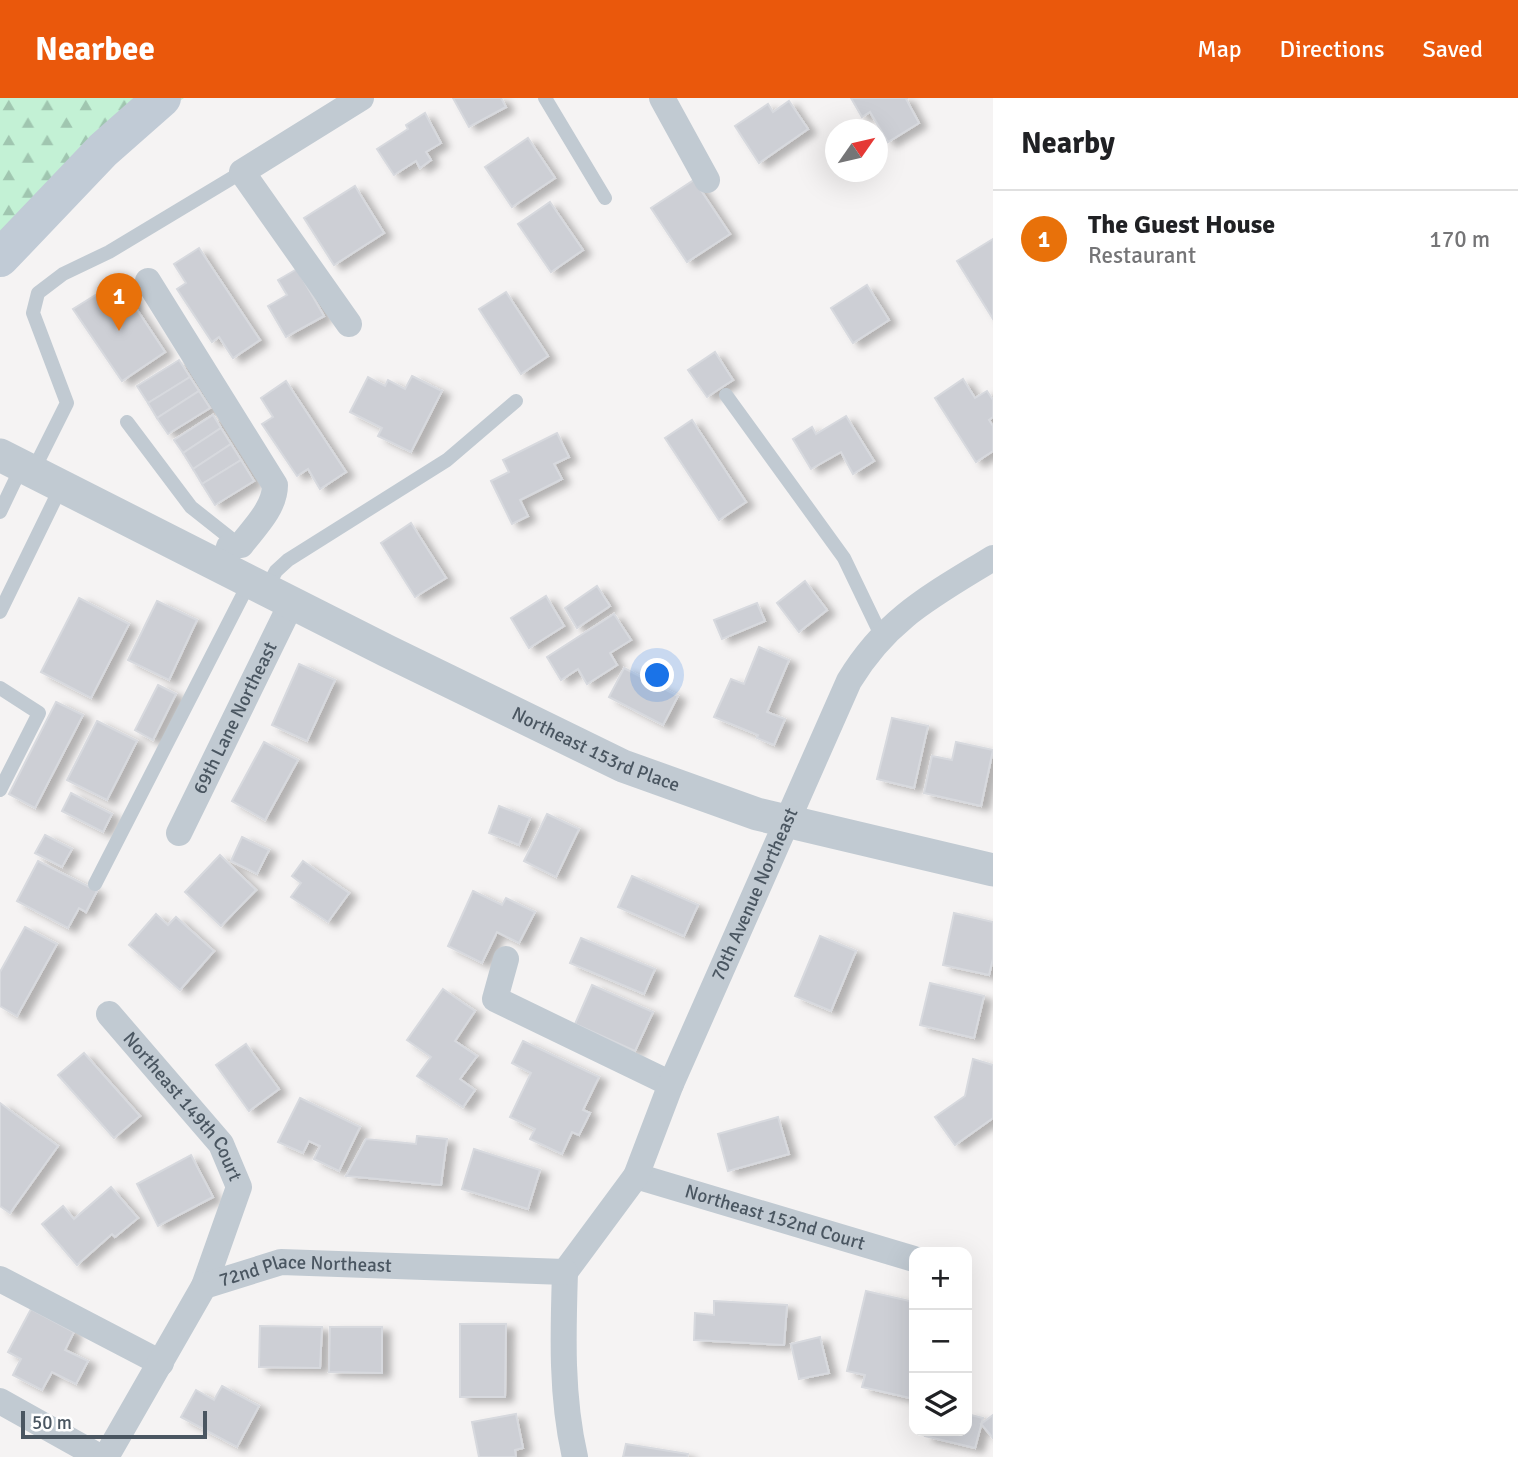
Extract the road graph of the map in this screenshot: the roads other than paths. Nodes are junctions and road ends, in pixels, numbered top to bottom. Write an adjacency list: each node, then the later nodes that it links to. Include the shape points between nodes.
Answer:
1 (162, 98): 8 (main road)
2 (361, 98): 5 (street)
3 (545, 98): 7 (lane)
4 (662, 98): 6 (street)
5 (242, 172): 10 (street); 14 (lane, via 109,252 63,274 38,293 33,313 67,403)
6 (707, 180)
7 (605, 198)
8 (7, 243)
9 (148, 281): 17 (street, via 272,477 275,496)
10 (349, 324)
11 (726, 395): 19 (lane, via 844,558)
12 (516, 401): 17 (lane, via 447,460 276,571)
13 (127, 422): 17 (lane, via 191,507)
14 (29, 470): 15 (lane); 17 (street, Northeast 153rd Place); 18 (lane)
15 (0, 512)
16 (993, 558): 19 (street, 70th Avenue Northeast, via 908,611)
17 (254, 577): 22 (street, Northeast 153rd Place, via 623,766); 23 (street, 69th Lane Northeast); 25 (lane)
18 (0, 612)
19 (881, 635): 22 (street, 70th Avenue Northeast, via 849,681)
20 (0, 688): 21 (lane, via 39,713)
21 (0, 790)
22 (787, 822): 24 (street, Northeast 153rd Place); 28 (street, 70th Avenue Northeast)
23 (179, 834)
24 (993, 870)
25 (95, 884)
26 (506, 959): 28 (street, via 495,999)
27 (109, 1014): 33 (street, Northeast 149th Court, via 221,1144 239,1187)
28 (671, 1084): 29 (street, 70th Avenue Northeast)
29 (636, 1176): 30 (street, Northeast 152nd Court); 31 (street, 70th Avenue Northeast)
30 (909, 1258)
31 (565, 1272): 33 (street, 72nd Place Northeast, via 281,1262); 38 (street, via 568,1427)
32 (0, 1279): 34 (street)
33 (204, 1286): 34 (street, 72nd Place Northeast)
34 (161, 1363): 37 (street, 72nd Place Northeast)
35 (0, 1401): 36 (street)
36 (100, 1457)
37 (106, 1457)
38 (575, 1457)

